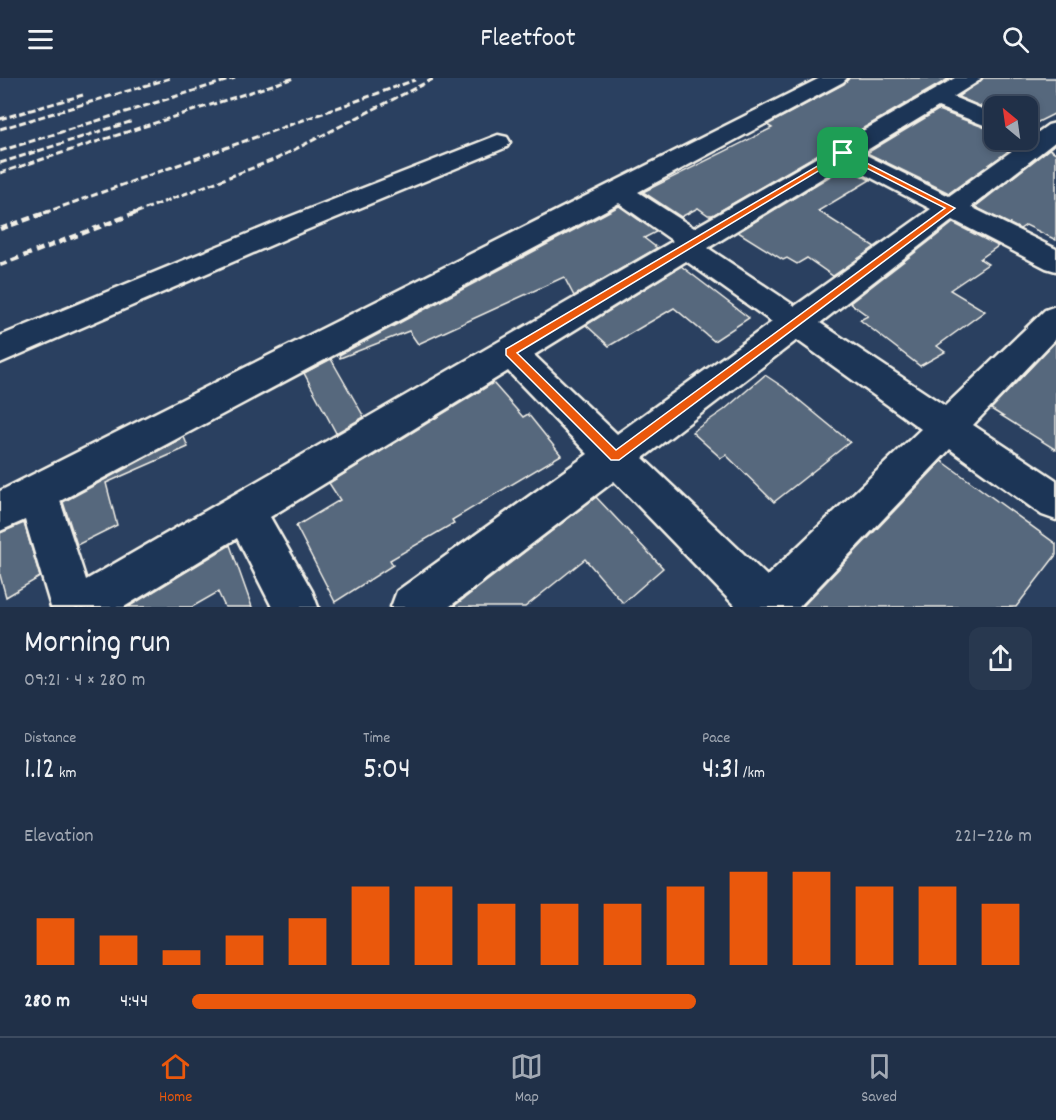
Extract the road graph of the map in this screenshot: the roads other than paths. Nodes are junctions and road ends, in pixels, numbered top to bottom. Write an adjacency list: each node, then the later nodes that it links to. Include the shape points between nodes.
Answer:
1 (836, 78): 8 (street)
2 (970, 78): 3 (street)
3 (936, 98): 4 (street); 7 (street)
4 (984, 118)
5 (1045, 139): 9 (street)
6 (498, 142): 14 (street)
7 (843, 153): 9 (street); 10 (street)
8 (619, 190): 10 (street); 18 (street)
9 (951, 208): 11 (street); 13 (street)
10 (690, 244): 13 (street); 15 (street)
11 (1056, 261)
12 (1056, 318): 16 (street)
13 (796, 323): 16 (street); 17 (street)
14 (0, 350)
15 (510, 352): 17 (street); 20 (street)
16 (947, 427): 19 (street); 26 (street)
17 (615, 457): 25 (street); 26 (street)
18 (37, 492): 21 (street); 22 (street)
19 (1056, 502)
20 (244, 511): 23 (street); 24 (street)
21 (0, 512)
22 (73, 607)
23 (82, 607)
24 (296, 607)
25 (413, 607)
26 (767, 607)

